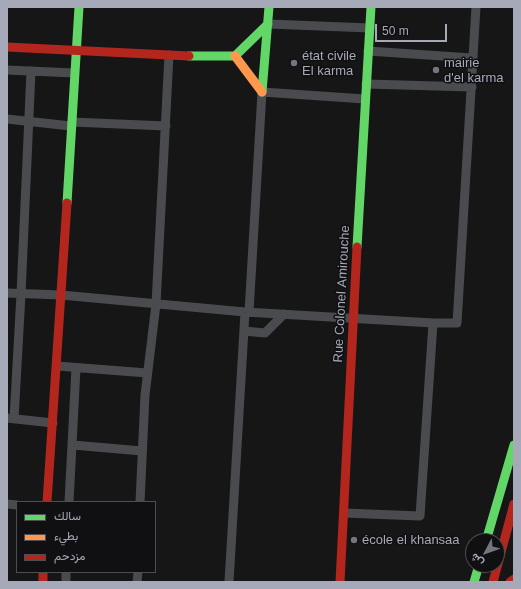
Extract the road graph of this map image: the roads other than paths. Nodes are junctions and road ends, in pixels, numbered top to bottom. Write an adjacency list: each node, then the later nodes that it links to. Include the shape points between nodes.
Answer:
1 (79, 7): 8 (main road)
2 (269, 7): 5 (main road)
3 (371, 7): 6 (main road, Rue Colonel Amirouche)
4 (476, 7): 12 (street)
5 (268, 24): 6 (street); 11 (main road); 18 (main road)
6 (370, 28): 9 (main road, Rue Colonel Amirouche)
7 (7, 47): 8 (main road)
8 (76, 51): 10 (main road); 15 (main road)
9 (368, 51): 12 (street); 16 (main road, Rue Colonel Amirouche)
10 (169, 55): 11 (main road); 23 (street)
11 (235, 56): 18 (main road)
12 (472, 58): 17 (street)
13 (7, 70): 14 (street)
14 (31, 71): 15 (street); 21 (street)
15 (74, 73): 22 (main road)
16 (366, 84): 17 (street); 19 (main road, Rue Colonel Amirouche)
17 (472, 87): 31 (street, via 457,323)
18 (262, 92): 19 (street); 28 (street)
19 (365, 100): 30 (main road, Rue Colonel Amirouche)
20 (7, 119): 21 (street)
21 (29, 122): 22 (street); 25 (street)
22 (72, 124): 23 (street); 26 (main road)
23 (166, 126): 27 (street)
24 (7, 293): 25 (street)
25 (21, 294): 26 (street); 36 (street)
26 (61, 295): 27 (street); 33 (main road)
27 (156, 304): 28 (street); 35 (street)
28 (247, 312): 29 (street); 32 (street)
29 (284, 314): 30 (street); 32 (street, via 266,333)
30 (354, 318): 31 (street); 45 (main road, Rue Colonel Amirouche)
31 (433, 323): 45 (street, via 420,516)
32 (244, 331): 48 (street)
33 (57, 366): 34 (street); 37 (main road)
34 (76, 368): 35 (street); 38 (street)
35 (147, 374): 40 (street)
36 (10, 418): 37 (street)
37 (53, 422): 41 (main road)
38 (73, 445): 40 (street); 42 (street)
39 (514, 445): 46 (main road)
40 (142, 451): 43 (street)
41 (47, 501)
42 (69, 501)
43 (140, 501)
44 (514, 504): 50 (main road)
45 (344, 513): 49 (main road, Rue Colonel Amirouche)
46 (488, 533)
47 (514, 579): 51 (main road)
48 (229, 582)
49 (340, 582)
50 (493, 582)
51 (510, 582)

